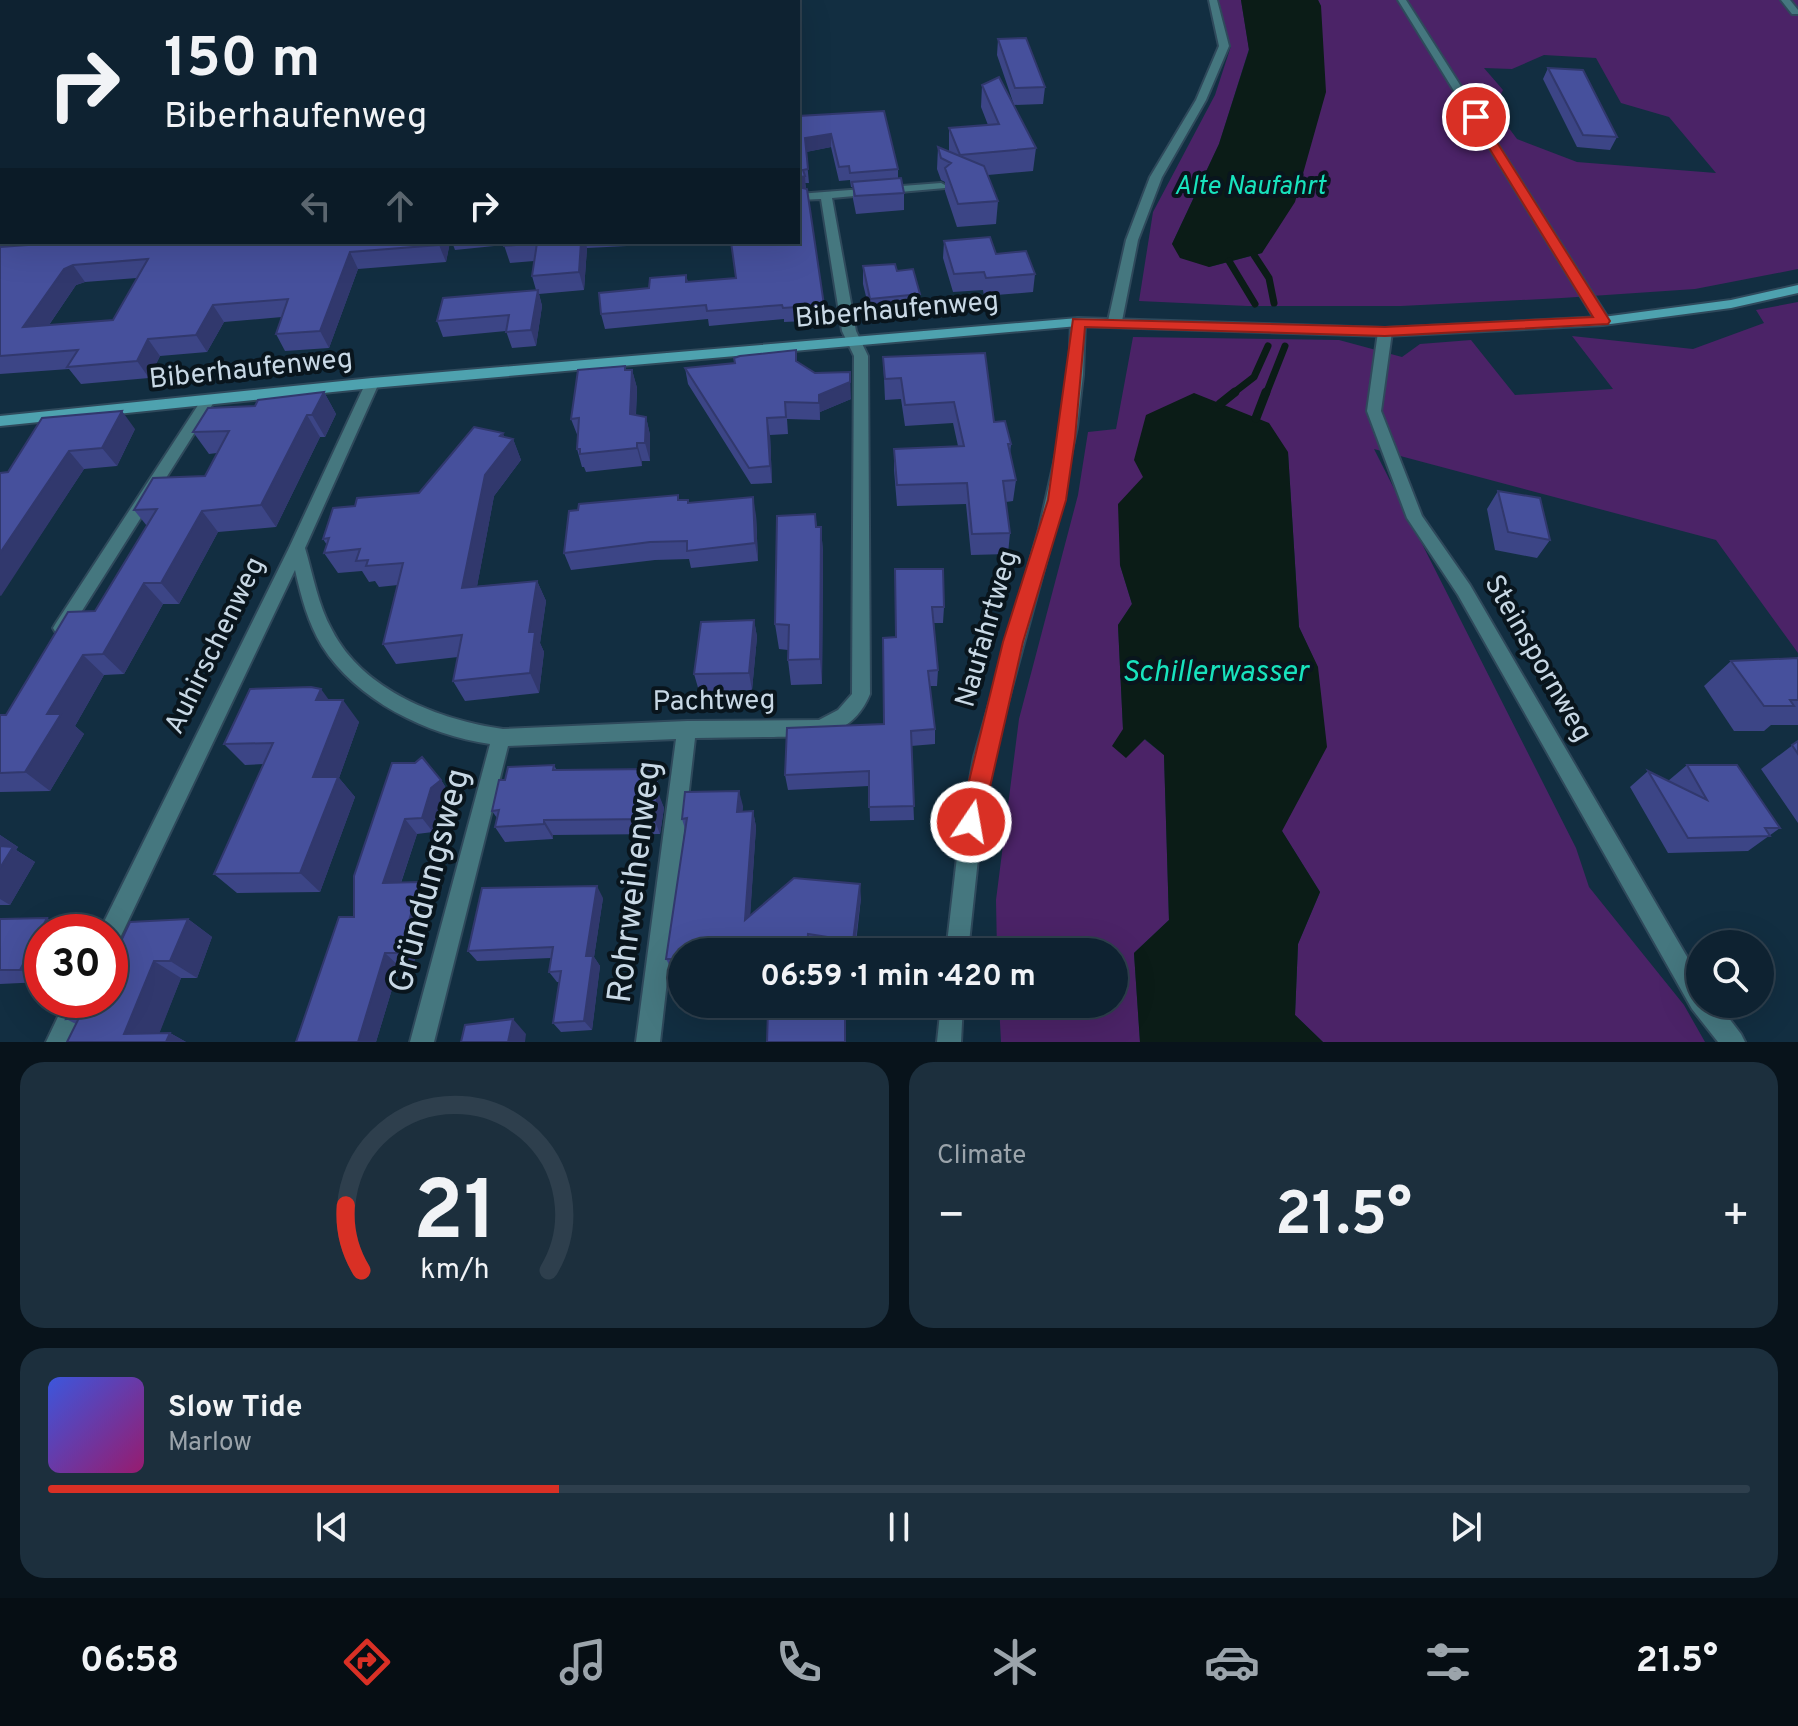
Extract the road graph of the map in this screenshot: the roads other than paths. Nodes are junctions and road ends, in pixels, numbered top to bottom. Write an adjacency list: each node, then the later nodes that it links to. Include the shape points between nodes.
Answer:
1 (1213, 0): 9 (street, via 1224,46 1201,100 1156,177 1132,240)
2 (1402, 0): 10 (street)
3 (1785, 0): 4 (street)
4 (1795, 12)
5 (941, 186): 6 (street)
6 (826, 195): 7 (street); 13 (street)
7 (800, 197)
8 (1798, 289): 10 (main road, Biberhaufenweg)
9 (1115, 321): 11 (main road, Biberhaufenweg); 12 (main road, Biberhaufenweg)
10 (1603, 321): 12 (main road, Biberhaufenweg)
11 (1078, 322): 13 (main road, Biberhaufenweg); 22 (street, Naufahrtweg, via 1057,500 990,732 971,822)
12 (1385, 332): 23 (street, Steinspornweg, via 1374,411 1415,518 1464,590)
13 (855, 342): 14 (main road, Biberhaufenweg); 19 (street, Pachtweg, via 862,362 858,702 833,724 819,728)
14 (372, 383): 15 (main road, Biberhaufenweg); 17 (street, Auhirschenweg)
15 (207, 402): 16 (main road, Biberhaufenweg); 18 (street)
16 (0, 421)
17 (297, 548): 20 (street, Pachtweg, via 328,641 351,670 405,708); 21 (street, Auhirschenweg)
18 (50, 646)
19 (687, 729): 20 (street, Pachtweg); 29 (street, Rohrweihenweg)
20 (501, 737): 28 (street, Gründungsweg)
21 (120, 914)
22 (959, 938)
23 (1686, 976)
24 (69, 1018): 27 (street)
25 (951, 1018): 30 (street)
26 (1714, 1018): 31 (street, Steinspornweg)
27 (58, 1042)
28 (422, 1042)
29 (648, 1042)
30 (949, 1042)
31 (1733, 1042)

